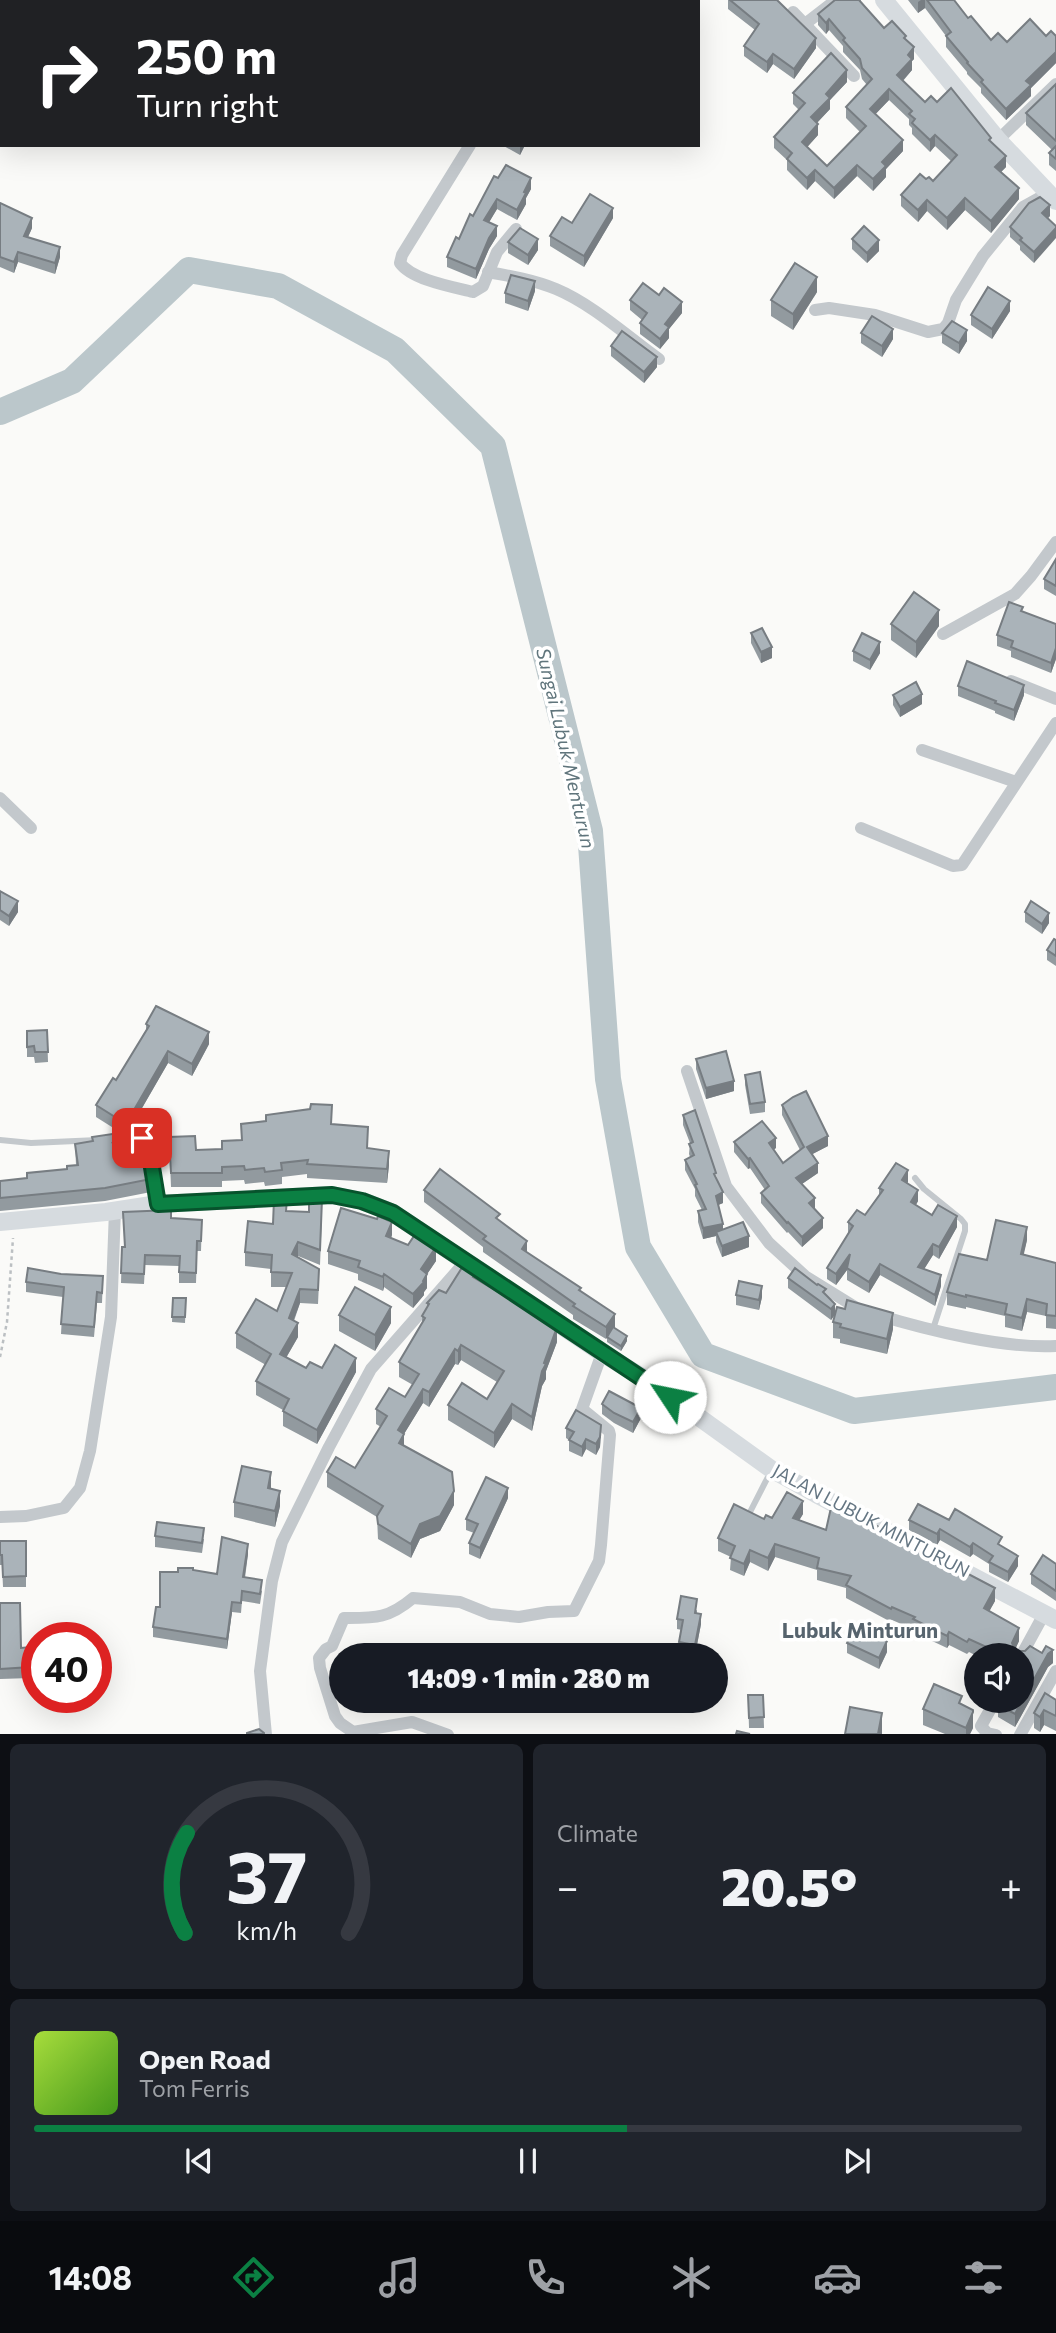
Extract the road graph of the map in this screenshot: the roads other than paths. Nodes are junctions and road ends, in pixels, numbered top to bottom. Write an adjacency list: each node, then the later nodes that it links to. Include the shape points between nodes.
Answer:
1 (836, 0): 4 (street)
2 (884, 0): 7 (street)
3 (793, 12): 4 (street)
4 (805, 24): 5 (street)
5 (854, 76)
6 (1056, 84): 7 (street)
7 (998, 140): 9 (street)
8 (469, 147): 11 (street, via 400,263 433,282 473,292 483,286)
9 (1051, 197): 12 (street, via 1023,207 983,256 943,329 928,332 875,315)
10 (516, 229): 11 (street)
11 (488, 272): 13 (street, via 557,289)
12 (815, 310)
13 (659, 359)
14 (1056, 542): 15 (street, via 1015,594)
15 (943, 634)
16 (996, 675): 17 (street)
17 (1056, 699)
18 (1056, 723): 20 (street)
19 (922, 750): 20 (street)
20 (1016, 782): 23 (street, via 959,866)
21 (0, 799): 22 (street)
22 (31, 828)
23 (861, 828)
24 (687, 1071): 31 (street, via 726,1186 769,1243 806,1276 862,1311)
25 (0, 1140): 27 (lane, via 145,1139)
26 (915, 1178): 31 (lane, via 965,1224)
27 (158, 1204): 28 (street, JALAN LUBUK MINTURUN); 30 (street, JALAN LUBUK MINTURUN, via 332,1195 393,1213)
28 (115, 1210): 29 (street, JALAN LUBUK MINTURUN); 36 (street, via 111,1317 80,1488 64,1508)
29 (7, 1221)
30 (465, 1262): 33 (street, JALAN LUBUK MINTURUN); 41 (street, via 370,1369 282,1542 260,1671)
31 (933, 1329): 32 (street, via 1020,1345)
32 (1056, 1346)
33 (602, 1353): 34 (street, JALAN LUBUK MINTURUN); 43 (street, via 582,1409 610,1435 601,1545 599,1561 574,1611 519,1617 490,1614 460,1602 413,1598 377,1618 344,1618 332,1646 319,1658 335,1716 346,1729 353,1732 412,1722)
34 (771, 1469): 35 (lane); 37 (street, JALAN LUBUK MINTURUN)
35 (748, 1516)
36 (0, 1517)
37 (1050, 1617): 38 (street)
38 (1031, 1643)
39 (1056, 1671): 45 (street)
40 (988, 1713): 42 (street)
41 (262, 1731)
42 (980, 1731): 44 (street)
43 (448, 1734)
44 (996, 1734)
45 (1020, 1734)

